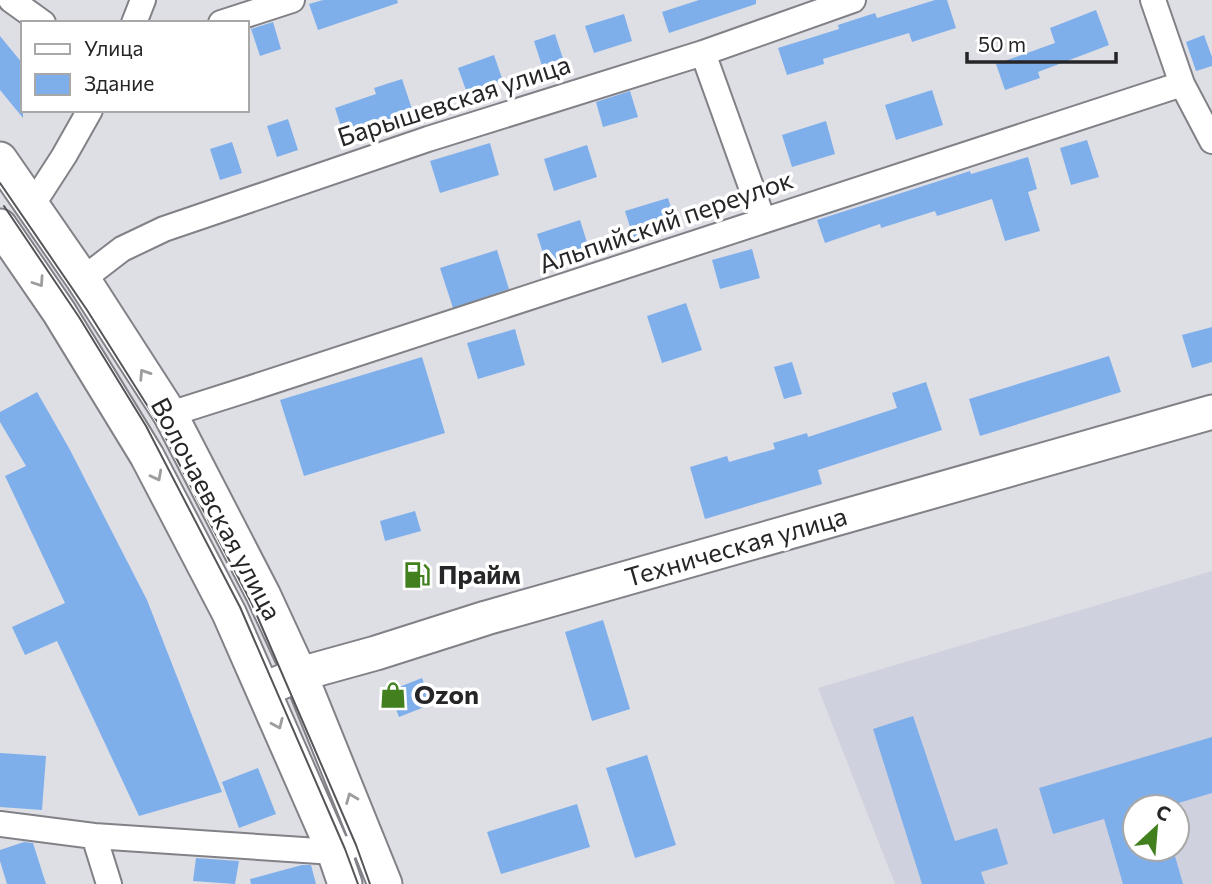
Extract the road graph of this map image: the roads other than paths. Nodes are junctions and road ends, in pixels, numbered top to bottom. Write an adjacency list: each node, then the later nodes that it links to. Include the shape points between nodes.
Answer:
1 (11, 0): 6 (street)
2 (143, 0): 7 (street)
3 (292, 0): 8 (street)
4 (853, 0): 9 (street, Барышевская улица)
5 (1153, 0): 10 (street)
6 (40, 21)
7 (135, 21)
8 (227, 21)
9 (703, 53): 15 (street); 17 (street, Барышевская улица, via 163,229 122,248)
10 (1182, 84): 12 (street); 15 (street, Альпийский переулок)
11 (89, 112): 14 (street)
12 (1212, 141)
13 (0, 159): 14 (main road, Волочаевская улица)
14 (33, 204): 17 (main road, Волочаевская улица)
15 (763, 220): 19 (street, Альпийский переулок)
16 (0, 226): 21 (main road, Волочаевская улица, one-way to 21, via 147,456 229,613)
17 (83, 279): 19 (main road, Волочаевская улица, one-way to 17)
18 (1212, 412): 20 (main road, Техническая улица)
19 (170, 414): 20 (main road, Волочаевская улица)
20 (300, 674): 21 (main road, Техническая улица); 24 (main road, Волочаевская улица, one-way to 20)
21 (263, 690): 25 (main road, Волочаевская улица, one-way to 25)
22 (0, 824): 23 (street)
23 (94, 836): 25 (street); 26 (street)
24 (369, 842): 25 (street); 28 (main road, Волочаевская улица)
25 (334, 852): 27 (main road, Волочаевская улица)
26 (109, 884)
27 (345, 884)
28 (385, 884)

